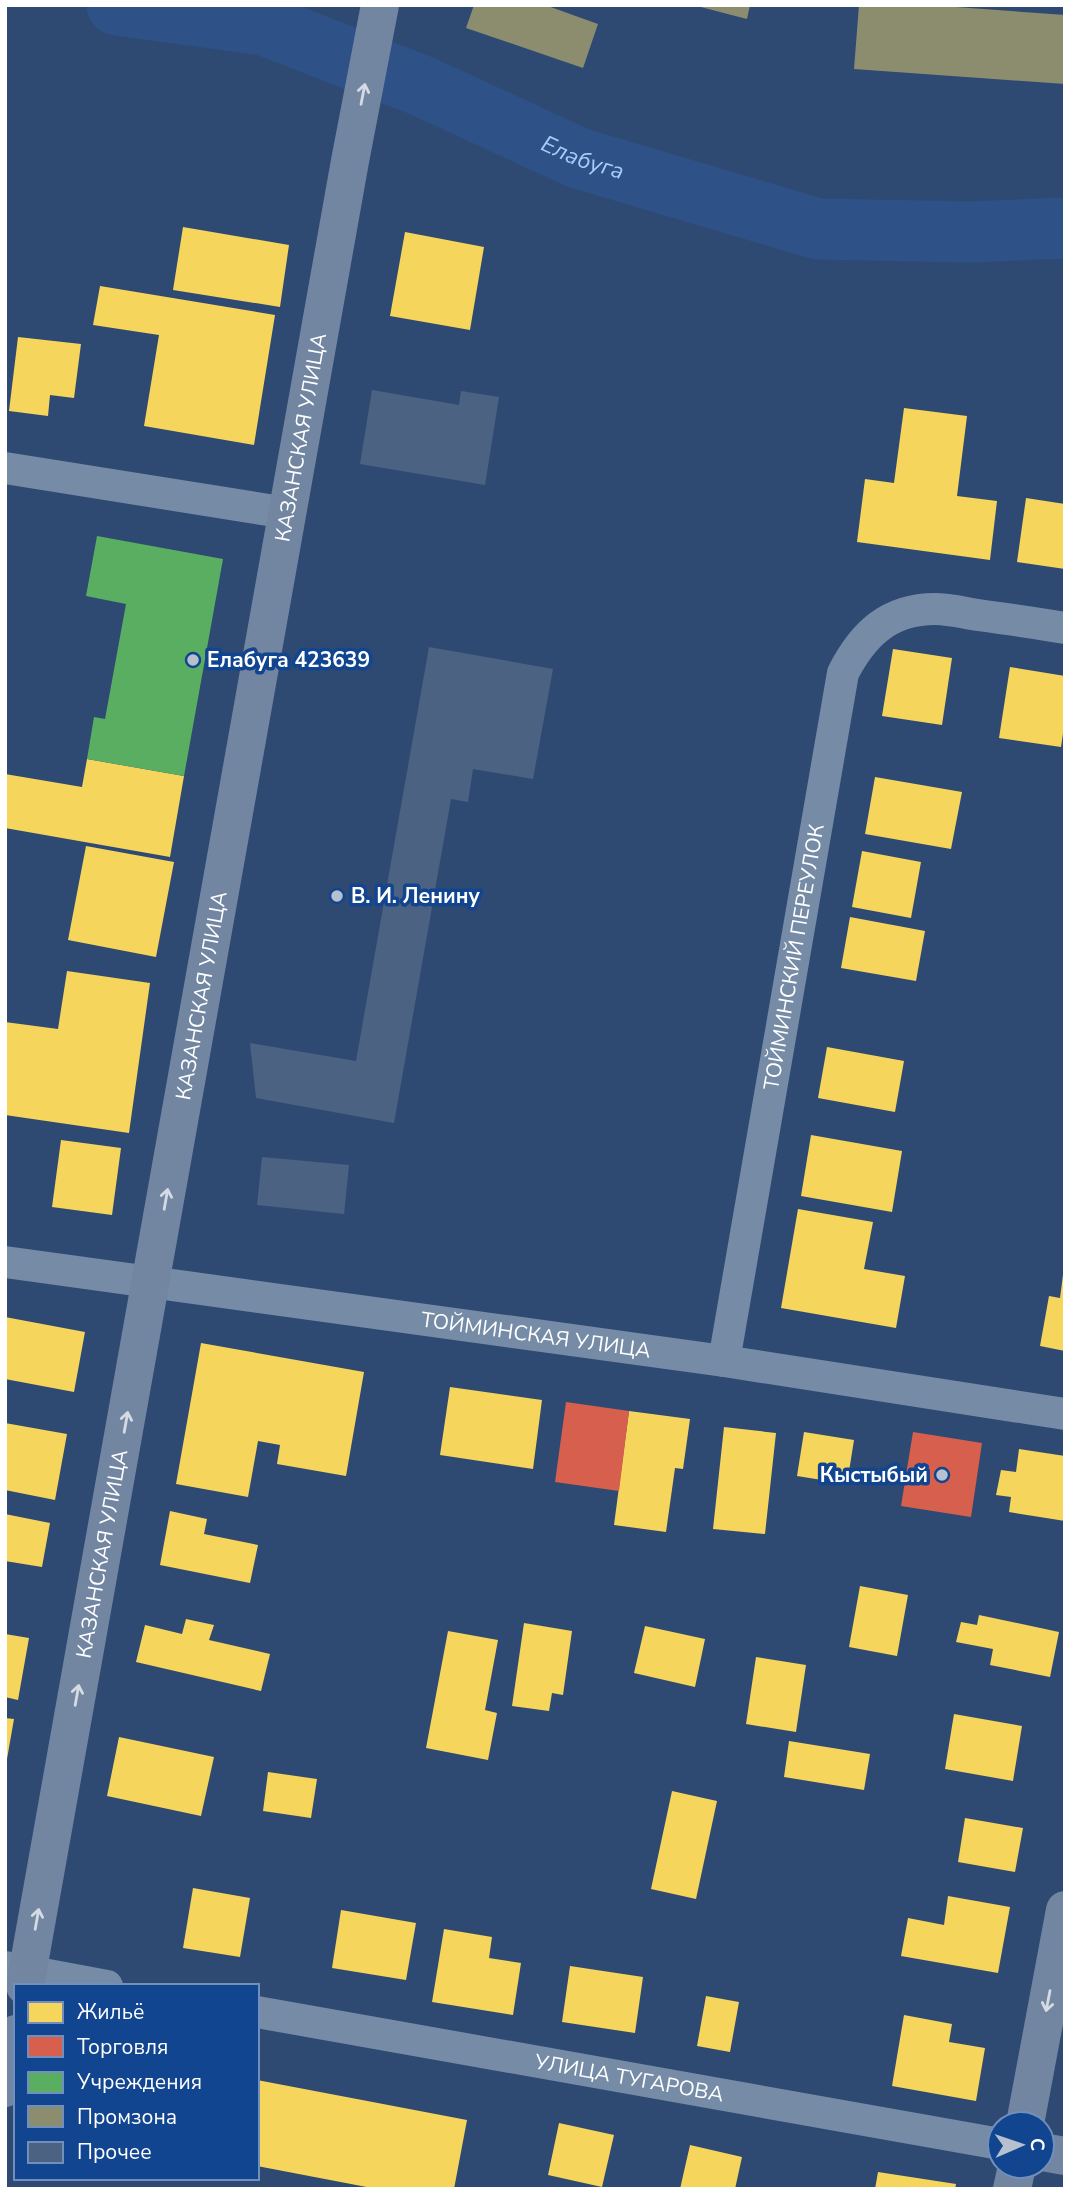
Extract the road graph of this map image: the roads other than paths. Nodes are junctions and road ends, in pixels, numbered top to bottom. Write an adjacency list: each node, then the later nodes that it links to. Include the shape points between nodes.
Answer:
1 (380, 5): 3 (street, КАЗАНСКАЯ УЛИЦА, one-way to 1)
2 (5, 468): 3 (street)
3 (287, 513): 6 (street, КАЗАНСКАЯ УЛИЦА, one-way to 3)
4 (1065, 628): 7 (street, ТОЙМИНСКИЙ ПЕРЕУЛОК, via 937,608 910,611 869,633 843,673)
5 (5, 1262): 6 (street, ТОЙМИНСКАЯ УЛИЦА)
6 (152, 1281): 7 (street, ТОЙМИНСКАЯ УЛИЦА); 10 (street, КАЗАНСКАЯ УЛИЦА, one-way to 6)
7 (724, 1361): 8 (street, ТОЙМИНСКАЯ УЛИЦА)
8 (1065, 1413)
9 (1065, 1910): 15 (street, one-way to 15)
10 (19, 1975): 11 (street)
11 (91, 1984)
12 (259, 2012): 16 (street, УЛИЦА ТУГАРОВА)
13 (14, 2044): 14 (street)
14 (5, 2088)
15 (1028, 2110)
16 (986, 2142)

